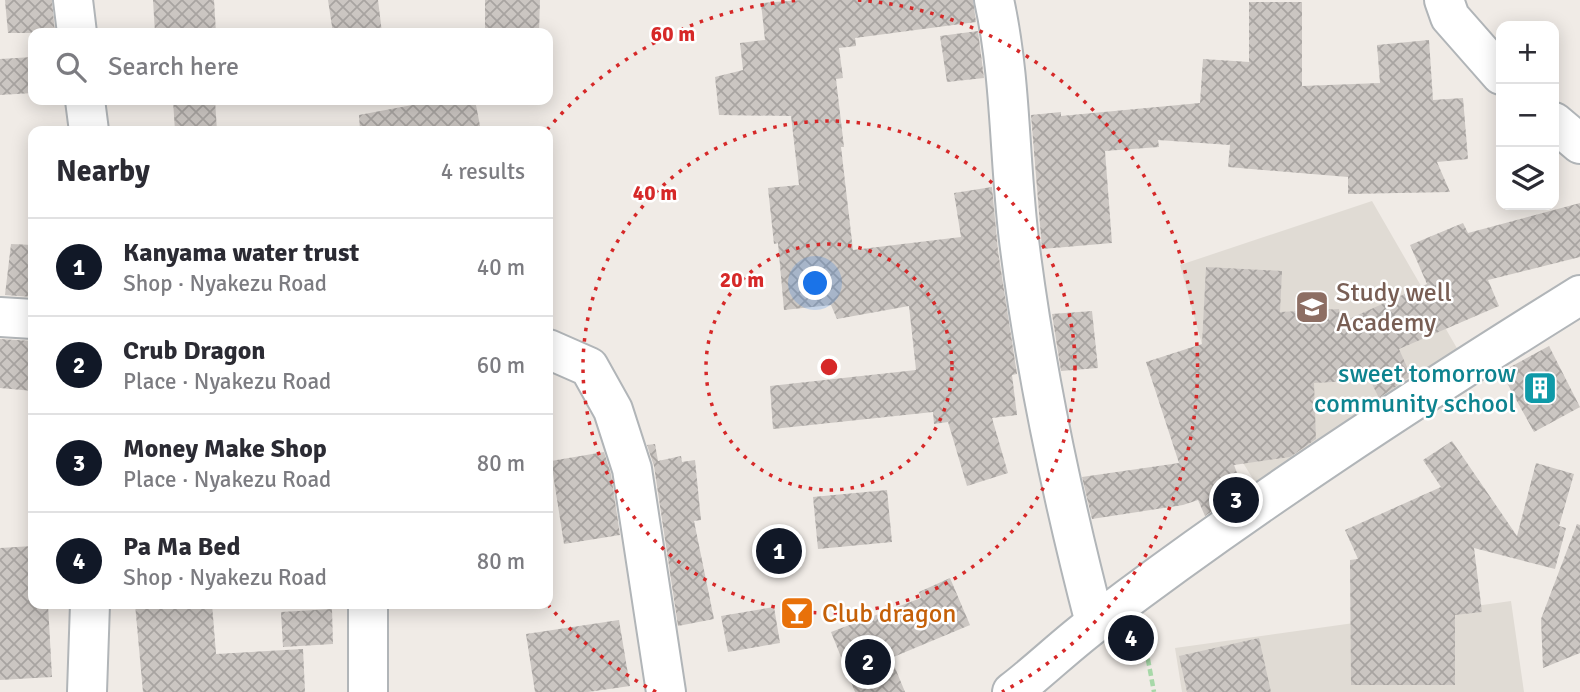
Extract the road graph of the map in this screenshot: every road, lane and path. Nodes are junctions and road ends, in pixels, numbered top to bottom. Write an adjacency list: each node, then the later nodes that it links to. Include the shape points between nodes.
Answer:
1 (73, 0): 4 (street)
2 (994, 0): 17 (street, via 1005,50 1020,249 1067,518)
3 (1444, 0): 5 (street, via 1450,17)
4 (76, 28)
5 (1496, 69)
6 (86, 105): 7 (street)
7 (88, 126)
8 (1559, 126): 9 (street)
9 (1580, 144)
10 (1580, 295): 14 (street, via 1328,457)
11 (0, 317): 12 (street)
12 (28, 320)
13 (553, 351): 20 (street, via 589,367 613,410 632,469)
14 (1135, 593): 17 (street); 22 (path)
15 (90, 609): 18 (street)
16 (368, 609): 19 (street)
17 (1095, 623): 21 (street)
18 (87, 692)
19 (368, 692)
20 (666, 692)
21 (1012, 692)
22 (1154, 692)

